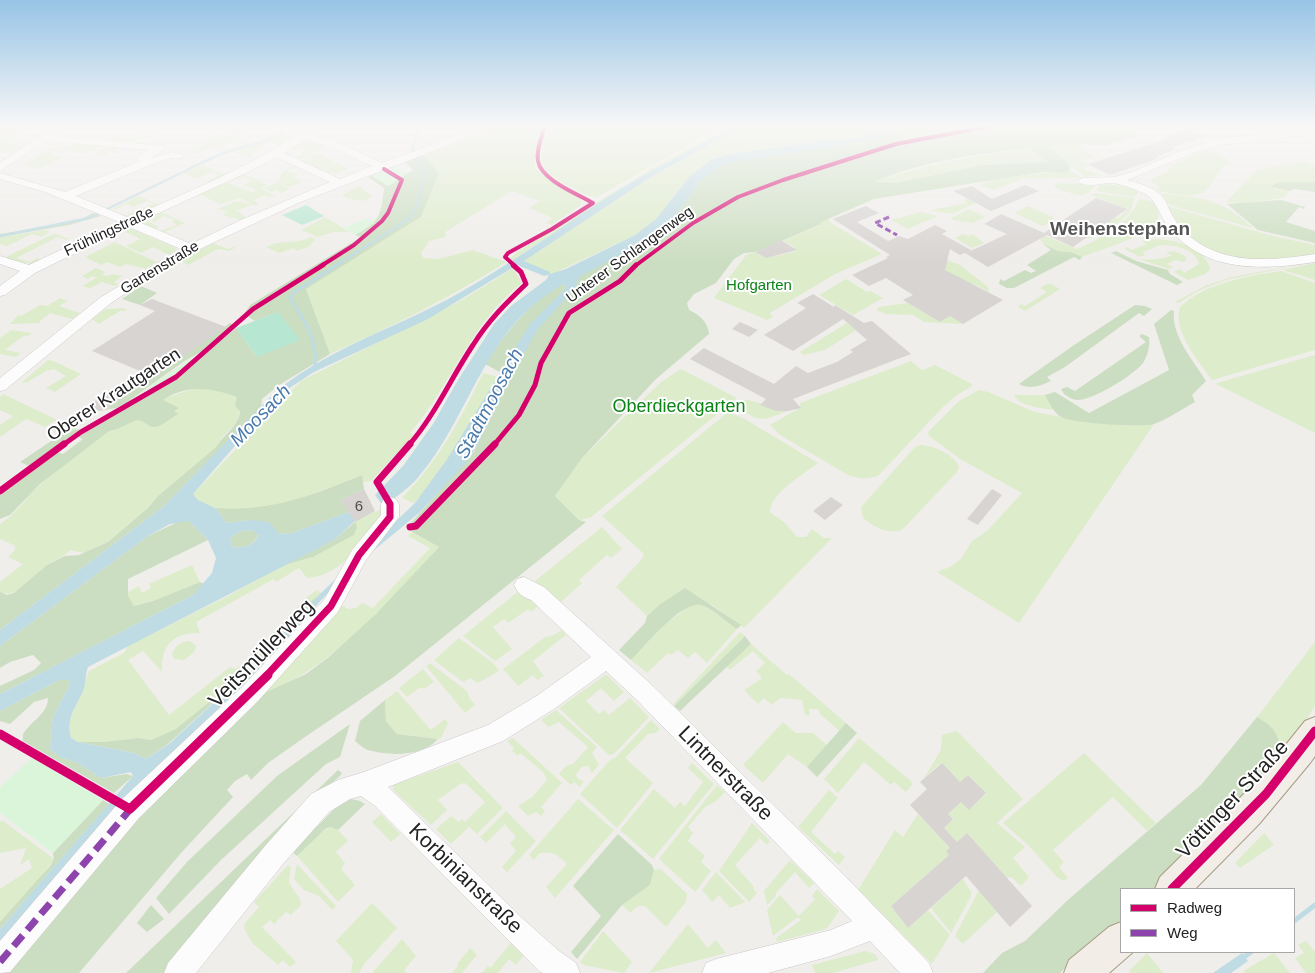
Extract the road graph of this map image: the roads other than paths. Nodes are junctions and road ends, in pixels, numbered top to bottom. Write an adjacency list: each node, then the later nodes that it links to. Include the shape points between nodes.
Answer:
1 (125, 171): 12 (street)
2 (241, 171): 13 (street, Frühlingstraße)
3 (317, 171): 10 (street)
4 (370, 171): 10 (street, Gartenstraße)
5 (1142, 171): 6 (street)
6 (1134, 175): 8 (street); 11 (street, via 1149,188)
7 (0, 176): 12 (street)
8 (1116, 180): 9 (street); 11 (street)
9 (1083, 181)
10 (340, 183): 14 (street, Gartenstraße)
11 (1148, 191): 15 (street, via 1161,203 1183,238 1209,254 1267,264)
12 (64, 197): 13 (street)
13 (127, 222): 14 (street); 17 (street, Frühlingstraße)
14 (191, 249): 19 (street, Gartenstraße, via 106,300)
15 (1315, 258)
16 (0, 260): 17 (street)
17 (30, 270): 18 (street, Frühlingstraße)
18 (0, 292)
19 (0, 386)
20 (390, 504): 28 (street, Veitsmüllerweg, via 390,517 359,555 331,606 250,694 136,803)
21 (524, 585): 22 (street, Lintnerstraße, via 537,593)
22 (607, 658): 24 (street, via 546,702 495,733); 26 (street, Lintnerstraße)
23 (1315, 731): 25 (main road, Vöttinger Straße, via 1262,798)
24 (364, 784): 29 (street, via 346,788 320,804); 30 (street, Korbinianstraße, via 549,961)
25 (1173, 888)
26 (872, 924): 31 (street, via 831,943); 32 (street, Lintnerstraße)
27 (1120, 940): 33 (main road)
28 (0, 962)
29 (178, 973)
30 (566, 973)
31 (716, 973)
32 (919, 973)
33 (1082, 973)

